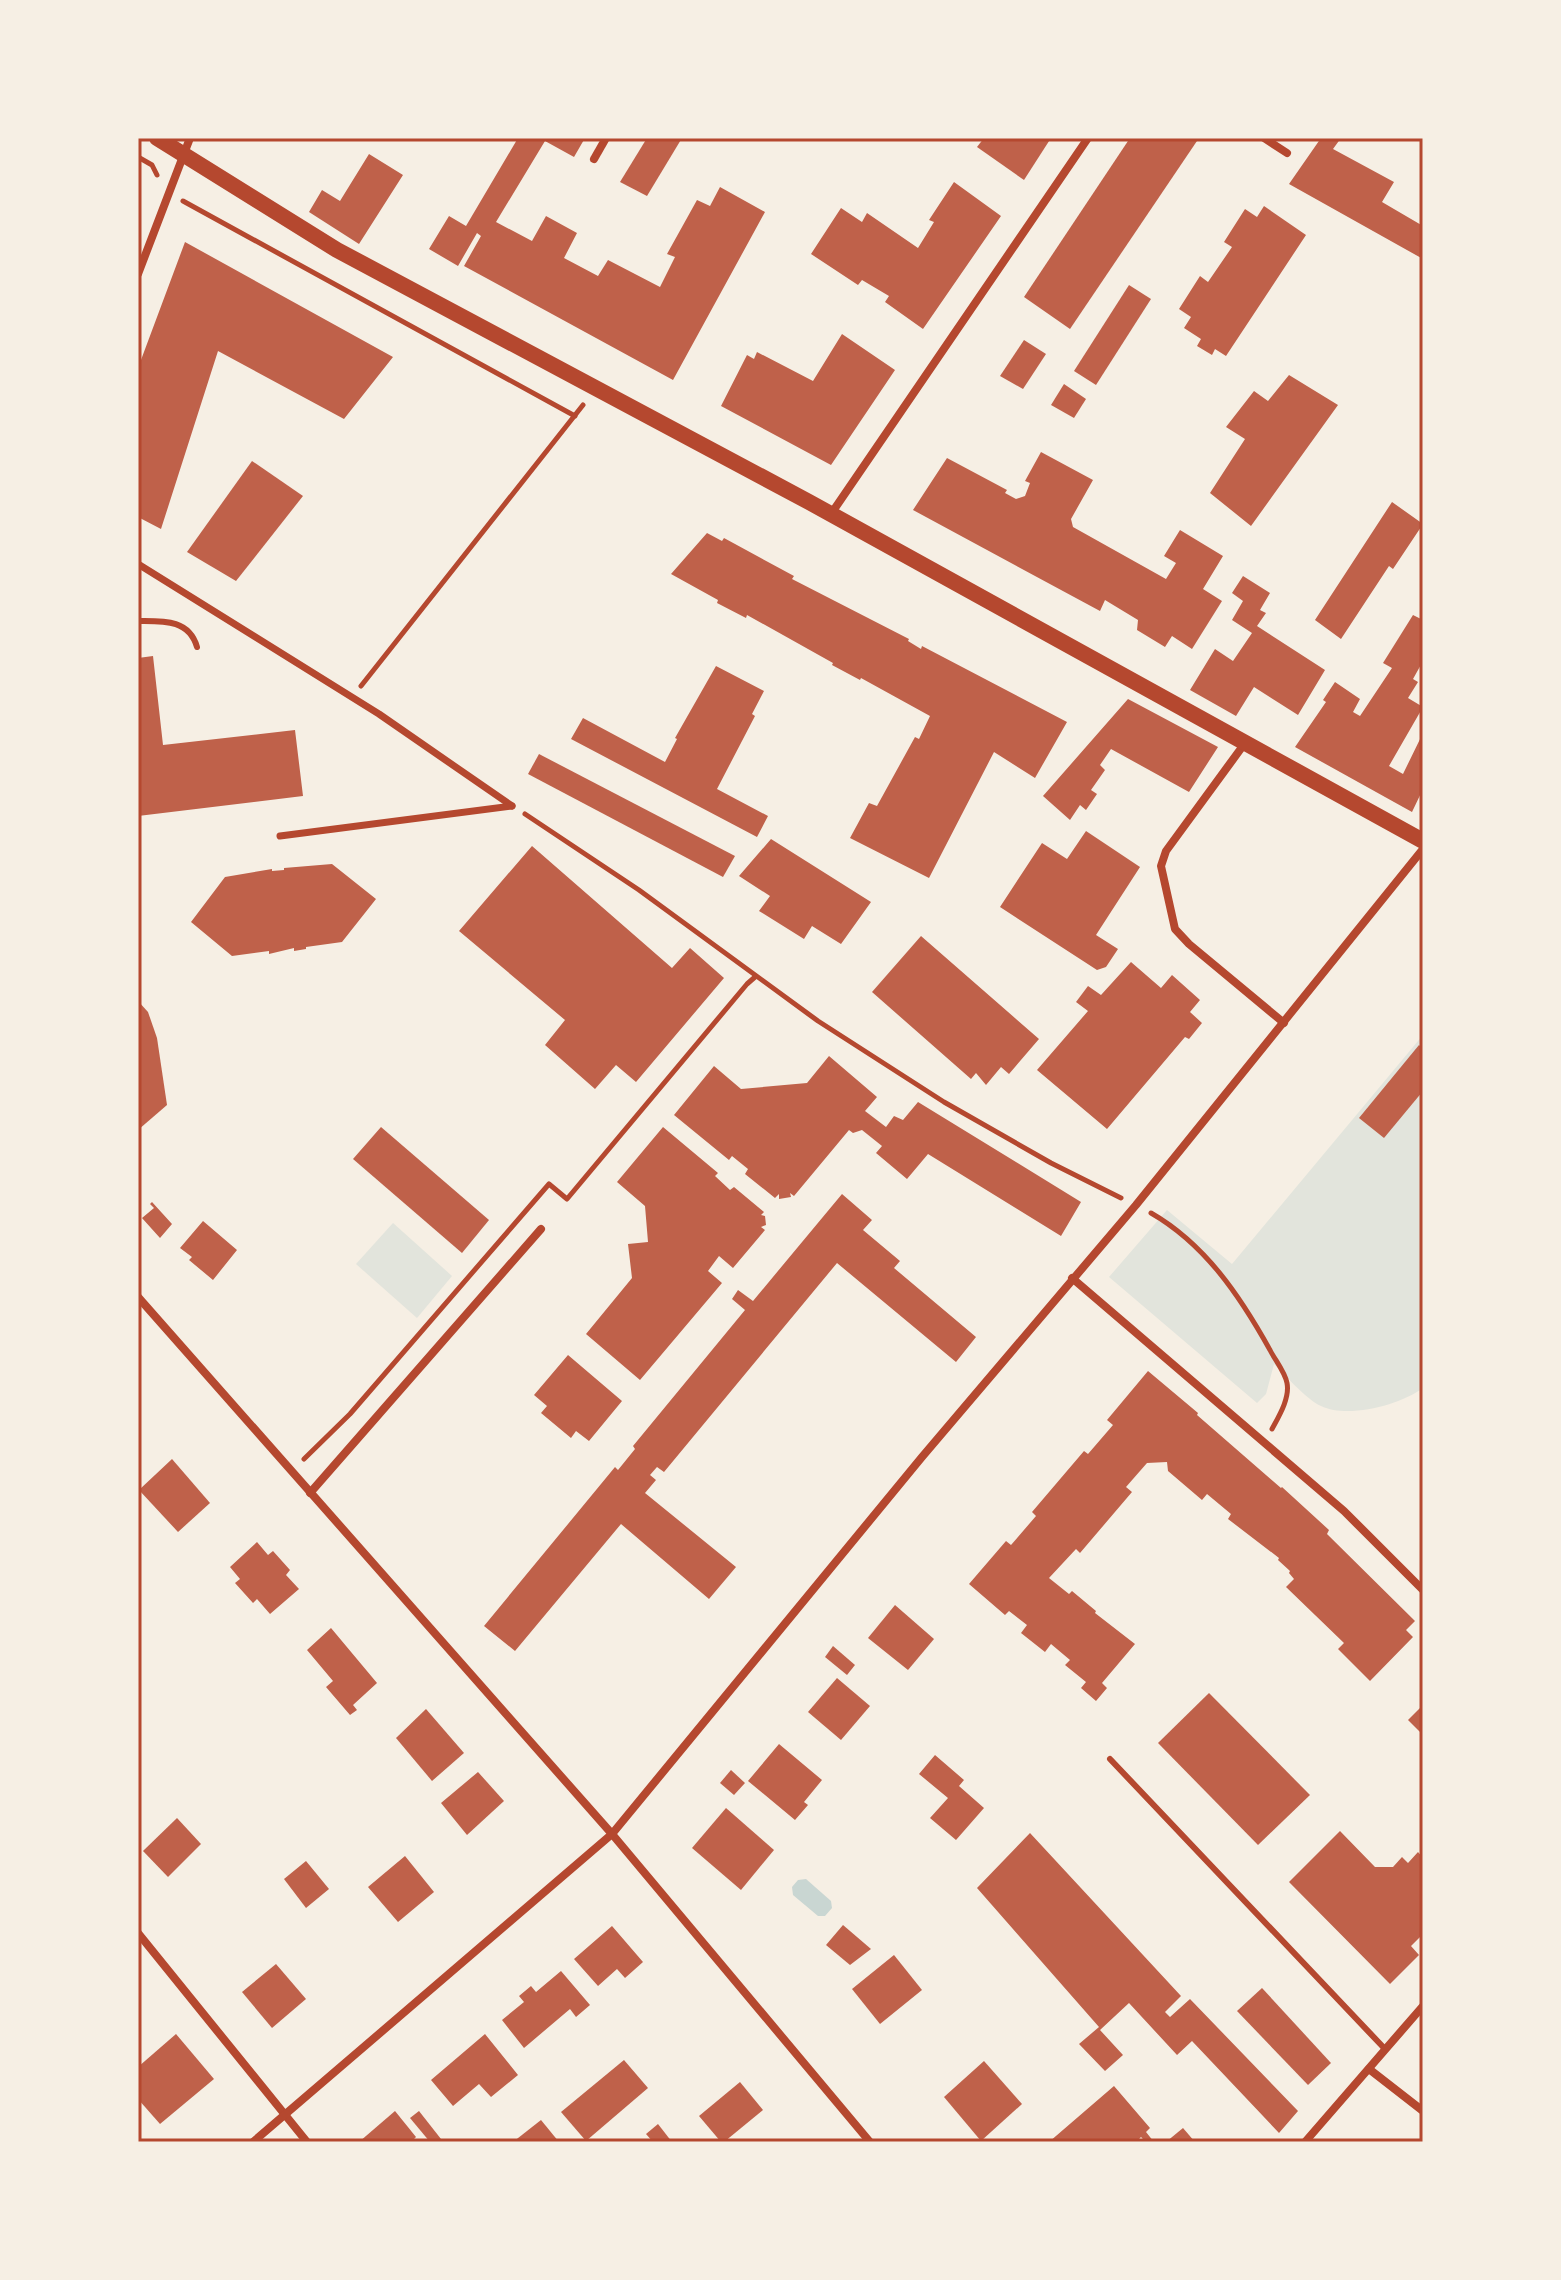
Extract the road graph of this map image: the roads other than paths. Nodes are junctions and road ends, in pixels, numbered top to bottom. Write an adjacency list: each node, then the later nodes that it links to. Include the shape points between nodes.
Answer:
1 (157, 138): 7 (main road)
2 (190, 138): 7 (street)
3 (606, 138): 8 (street)
4 (1088, 138): 10 (street)
5 (1264, 138): 6 (street)
6 (1287, 153)
7 (181, 155): 9 (street); 10 (main road, via 337,250)
8 (594, 159)
9 (138, 274)
10 (831, 514): 14 (main road)
11 (138, 564): 15 (street, via 351,697 512,806)
12 (138, 621): 13 (lane, via 187,628)
13 (197, 647)
14 (1245, 743): 16 (main road); 18 (street, via 1166,851 1161,866 1175,929)
15 (280, 836)
16 (1423, 841)
17 (1423, 849): 18 (street)
18 (1284, 1023): 20 (street)
19 (541, 1229): 22 (street)
20 (1072, 1278): 23 (street, via 1344,1511); 25 (street)
21 (138, 1297): 22 (street)
22 (310, 1493): 25 (street)
23 (1423, 1590)
24 (1110, 1759): 28 (lane)
25 (612, 1834): 31 (street); 34 (street)
26 (138, 1933): 31 (street)
27 (1423, 2006): 28 (street)
28 (1385, 2049): 29 (street)
29 (1369, 2069): 30 (street); 35 (street)
30 (1423, 2111)
31 (286, 2115): 32 (street); 33 (street)
32 (253, 2142)
33 (307, 2142)
34 (870, 2142)
35 (1305, 2142)

